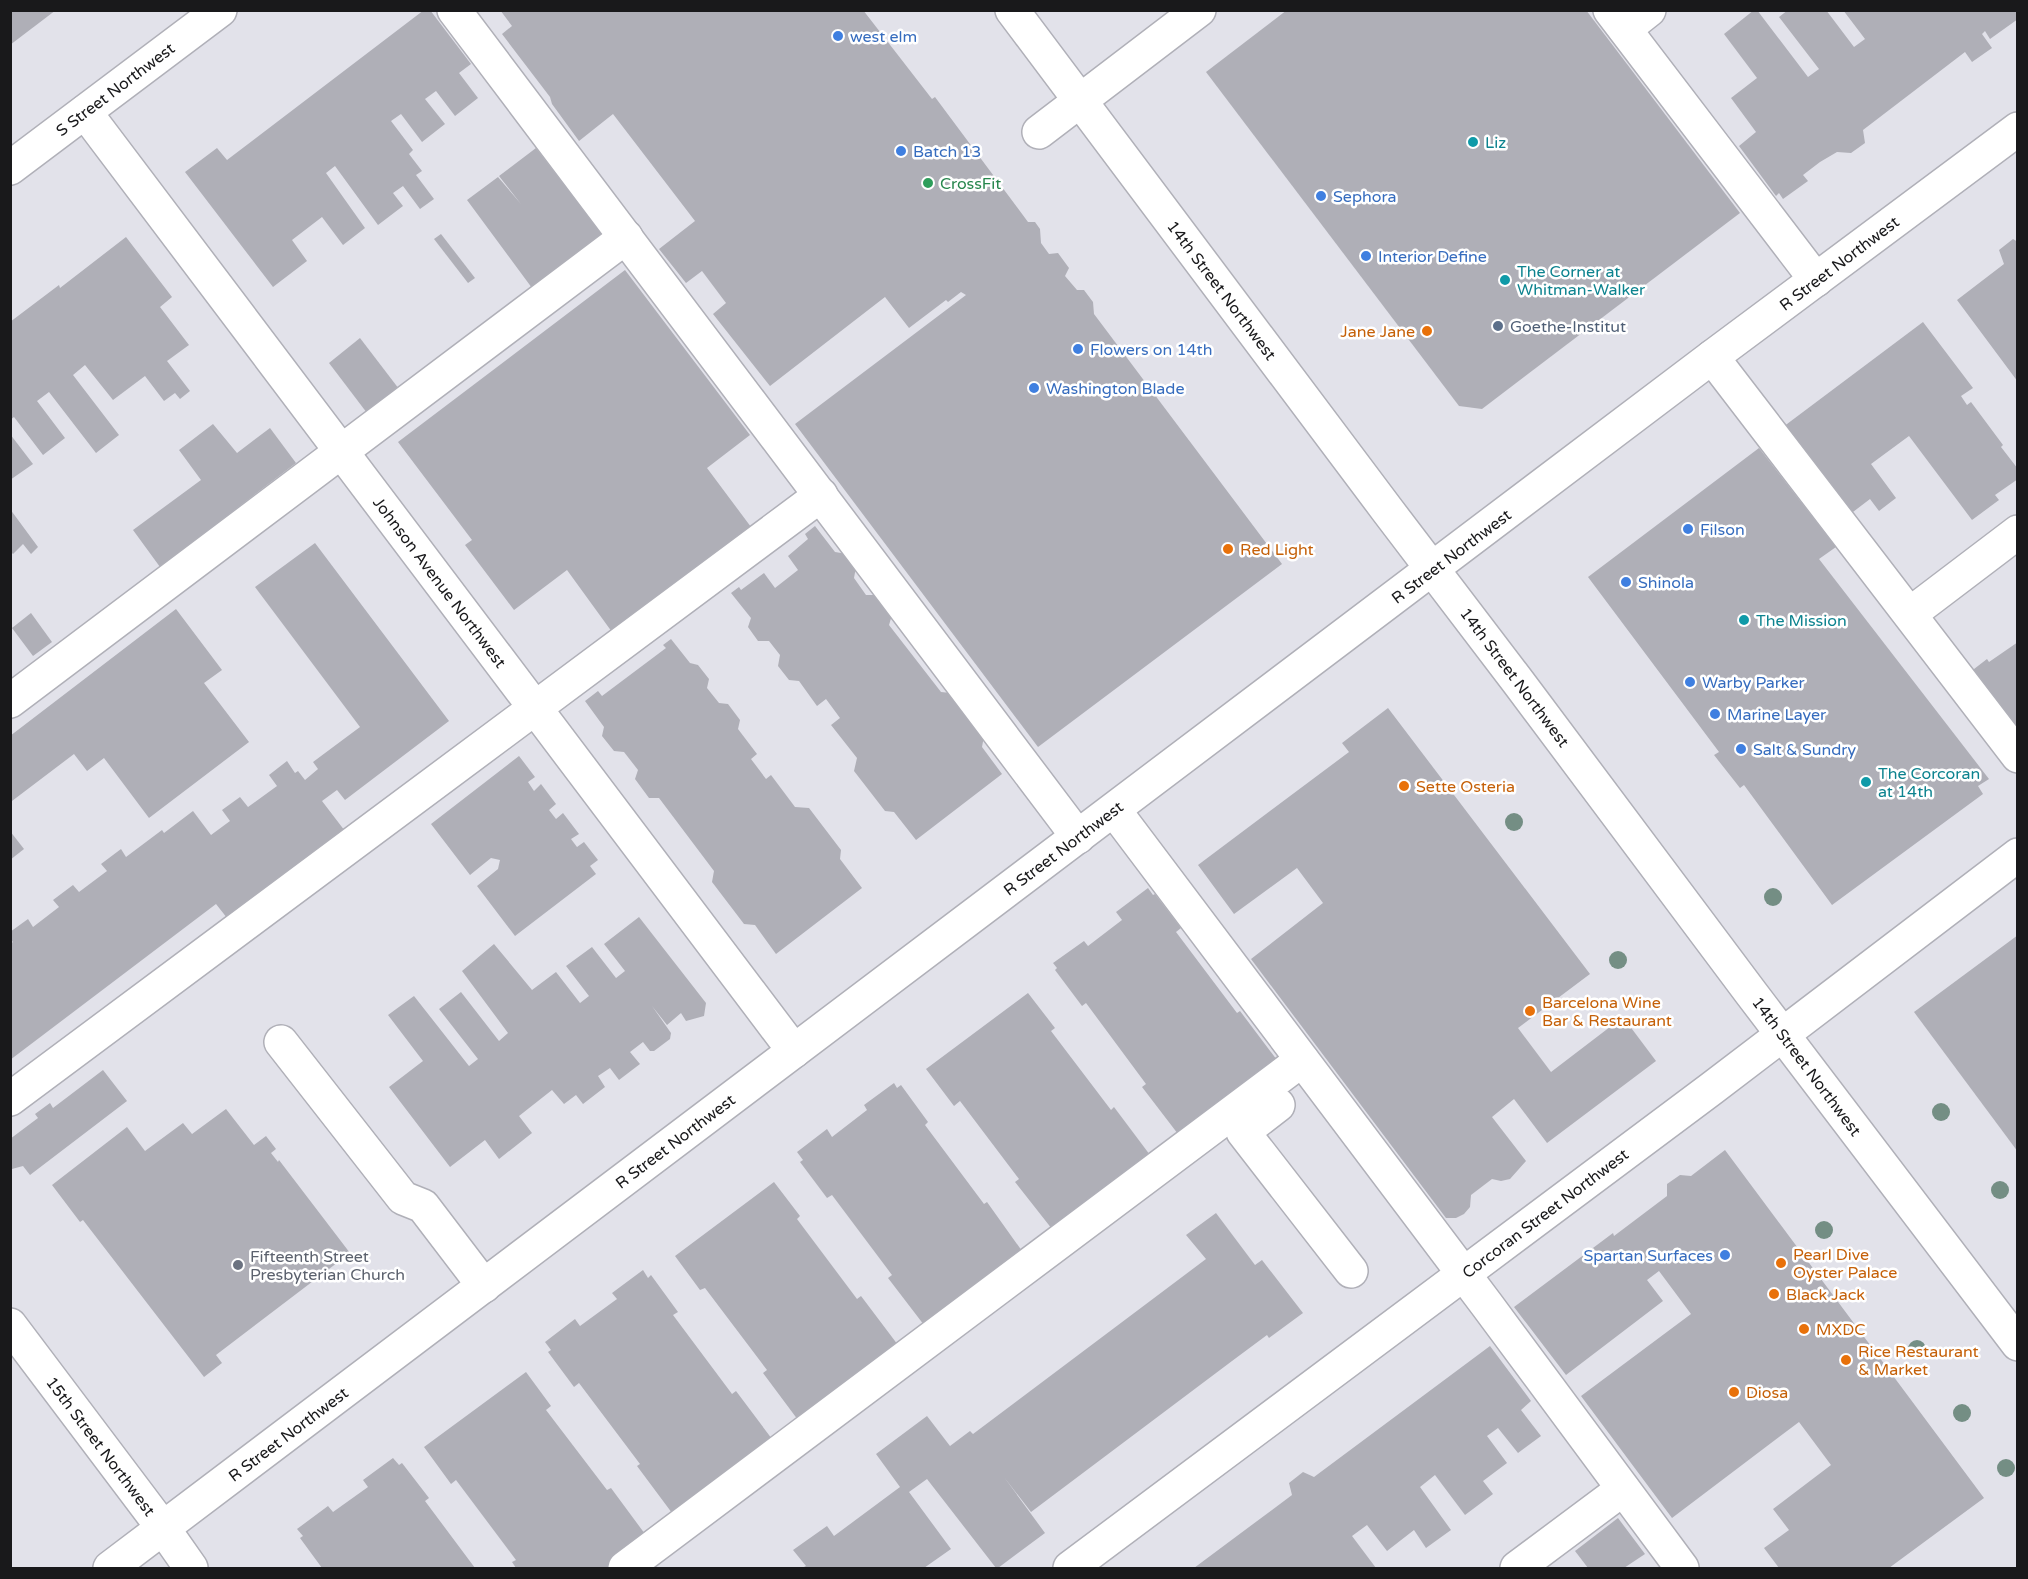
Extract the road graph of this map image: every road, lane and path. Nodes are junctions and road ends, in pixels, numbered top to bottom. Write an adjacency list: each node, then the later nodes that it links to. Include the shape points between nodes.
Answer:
1 (220, 10): 7 (main road, S Street Northwest)
2 (453, 10): 11 (main road)
3 (1012, 10): 6 (main road, 14th Street Northwest)
4 (1199, 10): 6 (main road)
5 (1628, 17): 12 (main road)
6 (1080, 100): 9 (main road); 17 (main road, 14th Street Northwest)
7 (85, 112): 10 (main road, S Street Northwest); 14 (main road, Johnson Avenue Northwest)
8 (2018, 129): 12 (main road, R Street Northwest)
9 (1039, 132)
10 (10, 168)
11 (626, 237): 14 (main road); 15 (main road)
12 (1816, 280): 13 (main road, R Street Northwest)
13 (1712, 357): 17 (main road, R Street Northwest); 18 (main road)
14 (341, 451): 19 (main road); 20 (main road, Johnson Avenue Northwest)
15 (821, 495): 20 (main road); 23 (main road)
16 (2018, 532): 18 (main road)
17 (1433, 569): 22 (main road, R Street Northwest); 25 (main road, 14th Street Northwest)
18 (1910, 614): 21 (main road)
19 (10, 701)
20 (535, 708): 27 (main road, Johnson Avenue Northwest); 29 (main road)
21 (2018, 756)
22 (1114, 810): 23 (main road, R Street Northwest); 28 (main road)
23 (1078, 837): 27 (main road, R Street Northwest)
24 (2018, 855): 25 (main road, Corcoran Street Northwest)
25 (1783, 1033): 31 (main road, Corcoran Street Northwest); 34 (main road, 14th Street Northwest)
26 (281, 1042): 32 (main road, via 403,1198 423,1206)
27 (794, 1051): 32 (main road, R Street Northwest)
28 (1308, 1068): 30 (main road, via 1243,1132); 31 (main road); 39 (main road)
29 (10, 1099)
30 (1351, 1271)
31 (1464, 1274): 35 (main road); 40 (main road, Corcoran Street Northwest)
32 (484, 1286): 36 (main road, R Street Northwest)
33 (10, 1325): 36 (main road, 15th Street Northwest)
34 (2018, 1344)
35 (1623, 1489): 41 (main road); 42 (main road)
36 (163, 1528): 37 (main road, R Street Northwest); 38 (main road, 15th Street Northwest)
37 (110, 1569)
38 (191, 1569)
39 (625, 1569)
40 (1070, 1569)
41 (1517, 1569)
42 (1682, 1569)

